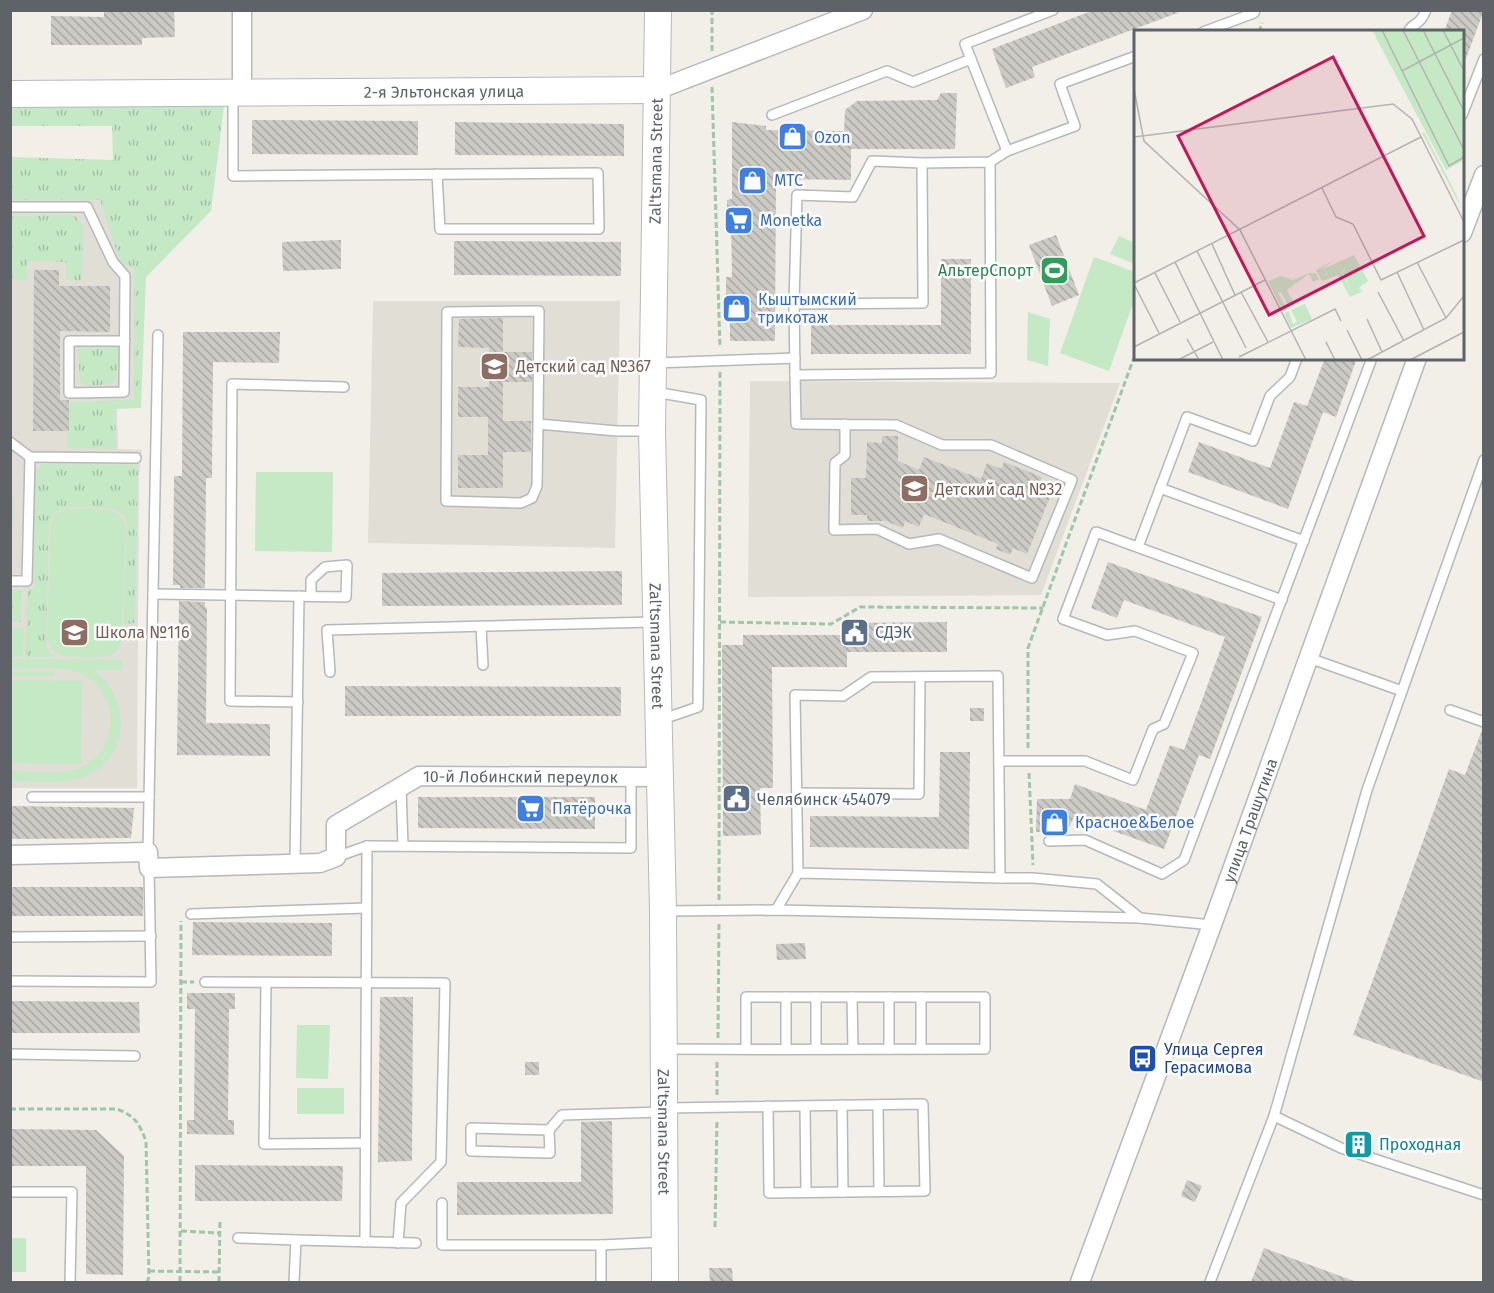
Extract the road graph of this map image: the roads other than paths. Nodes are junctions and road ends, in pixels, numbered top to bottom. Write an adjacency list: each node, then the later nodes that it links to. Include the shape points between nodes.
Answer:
1 (242, 10): 13 (street)
2 (658, 10): 12 (street, Zal'tsmana Street)
3 (863, 10): 12 (street, 2-я Эльтонская улица)
4 (1053, 10): 10 (lane, via 965,44)
5 (1255, 10): 7 (lane)
6 (1426, 10): 8 (lane, via 1422,21)
7 (1208, 30)
8 (1408, 30)
9 (1134, 57): 17 (lane, via 1060,84 1075,126)
10 (971, 59): 16 (lane, via 913,82 887,71); 17 (lane)
11 (1484, 59): 15 (lane)
12 (657, 90): 13 (street, 2-я Эльтонская улица); 31 (street, Zal'tsmana Street)
13 (237, 93): 14 (street, 2-я Эльтонская улица); 20 (lane, via 233,176)
14 (10, 94)
15 (1464, 110)
16 (772, 115)
17 (1007, 151): 18 (lane)
18 (990, 162): 19 (lane); 32 (lane, via 991,374)
19 (922, 163): 24 (lane, via 872,161 853,196 797,195); 24 (lane, via 922,303)
20 (437, 174): 20 (lane, via 598,173 599,229 440,229)
21 (1484, 174): 23 (street)
22 (10, 207): 26 (lane, via 87,207 113,262 125,276)
23 (1464, 228)
24 (794, 304): 27 (lane)
25 (158, 334): 46 (lane)
26 (125, 341): 26 (lane, via 124,392 69,393 69,341)
27 (795, 358): 31 (lane); 32 (lane)
28 (1296, 360): 42 (lane, via 1290,377 1270,396 1253,441 1187,417)
29 (1371, 360): 43 (lane)
30 (1416, 360): 53 (street, улица Трашутина)
31 (652, 363): 34 (street, Zal'tsmana Street)
32 (795, 375): 36 (lane, via 796,424)
33 (344, 387): 47 (lane, via 232,384)
34 (652, 391): 37 (street, Zal'tsmana Street); 60 (lane, via 701,400 698,707)
35 (538, 424): 35 (lane, via 539,311 447,312 446,501 521,503 532,498 537,486); 37 (lane)
36 (845, 424): 36 (lane, via 896,425 942,445 991,445 1072,480 1032,578 939,539 909,544 877,529 834,530 835,463 845,454)
37 (652, 431): 51 (street, Zal'tsmana Street)
38 (10, 442): 39 (lane)
39 (30, 457): 40 (lane); 45 (lane, via 27,582)
40 (136, 458)
41 (1484, 460): 57 (lane)
42 (1160, 488): 43 (lane); 44 (lane)
43 (1304, 541): 50 (lane)
44 (1138, 547): 50 (lane); 62 (lane, via 1096,531 1063,619 1107,635 1135,631 1193,653 1164,724 1153,729 1133,780 1085,760)
45 (10, 581)
46 (153, 594): 47 (lane); 68 (lane)
47 (231, 595): 48 (lane); 58 (lane, via 230,701)
48 (299, 596): 49 (lane); 58 (lane)
49 (311, 596): 49 (lane, via 346,597 346,565 326,567 311,580)
50 (1282, 600): 69 (lane, via 1184,860 1162,874 1085,840)
51 (658, 622): 52 (lane); 60 (street, Zal'tsmana Street)
52 (481, 626): 54 (lane); 55 (lane, via 327,630)
53 (1309, 658): 57 (lane); 83 (street, улица Трашутина)
54 (483, 665)
55 (330, 672)
56 (920, 678): 62 (lane, via 998,676); 66 (lane, via 871,677 843,696 795,695); 66 (lane, via 919,794)
57 (1402, 692): 109 (lane, via 1367,790)
58 (298, 702): 75 (lane)
59 (1450, 710): 61 (lane)
60 (660, 720): 64 (street, Zal'tsmana Street)
61 (1484, 723)
62 (999, 761): 77 (lane)
63 (631, 776): 64 (street, 10-й Лобинский переулок); 65 (street, 10-й Лобинский переулок, via 419,776); 71 (lane, via 631,848)
64 (659, 777): 80 (street, Zal'tsmana Street)
65 (401, 786): 71 (lane); 73 (street, 10-й Лобинский переулок, via 336,825)
66 (798, 793): 76 (lane)
67 (32, 797): 68 (lane)
68 (149, 797): 74 (lane)
69 (1049, 842)
70 (367, 846): 71 (lane); 73 (lane); 78 (lane)
71 (403, 846)
72 (10, 855): 74 (street)
73 (336, 857): 75 (street, via 320,863)
74 (148, 860): 75 (street); 84 (lane)
75 (295, 864)
76 (798, 873): 77 (lane); 79 (lane)
77 (1000, 878): 82 (lane, via 1096,884)
78 (366, 908): 81 (lane); 89 (lane)
79 (776, 910): 80 (lane); 82 (lane)
80 (663, 911): 95 (street, Zal'tsmana Street)
81 (191, 914)
82 (1140, 918): 83 (lane)
83 (1212, 925): 129 (street, улица Трашутина)
84 (151, 936): 85 (lane); 86 (lane, via 151,982)
85 (10, 937)
86 (10, 981)
87 (205, 982): 88 (lane)
88 (266, 983): 89 (lane); 111 (lane, via 264,1143)
89 (366, 984): 111 (lane); 122 (lane, via 445,983 441,1162 401,1203)
90 (786, 997): 91 (lane); 96 (lane, via 746,997); 97 (lane)
91 (816, 997): 92 (lane); 98 (lane)
92 (852, 997): 93 (lane); 99 (lane)
93 (889, 997): 94 (lane); 100 (lane)
94 (921, 997): 101 (lane); 101 (lane, via 985,997 985,1049)
95 (662, 1049): 96 (lane); 108 (street, Zal'tsmana Street)
96 (746, 1049): 97 (lane)
97 (786, 1049): 98 (lane)
98 (816, 1049): 99 (lane)
99 (853, 1049): 100 (lane)
100 (889, 1049): 101 (lane)
101 (921, 1049)
102 (10, 1054): 103 (lane)
103 (135, 1056)
104 (842, 1105): 105 (lane); 107 (lane); 115 (lane)
105 (878, 1105): 112 (lane); 112 (lane, via 923,1104 924,1191)
106 (768, 1106): 107 (lane); 108 (lane); 114 (lane, via 769,1193)
107 (805, 1106): 114 (lane)
108 (663, 1110): 110 (lane, via 562,1115); 121 (street, Zal'tsmana Street)
109 (1274, 1116): 116 (lane, via 1341,1148); 130 (lane)
110 (549, 1130): 110 (lane, via 471,1128 471,1150 550,1152)
111 (365, 1143): 120 (lane)
112 (879, 1191): 115 (lane)
113 (10, 1192): 125 (lane, via 72,1192)
114 (806, 1192): 115 (lane)
115 (843, 1192)
116 (1484, 1195)
117 (442, 1203): 124 (lane, via 442,1245)
118 (238, 1238): 119 (lane)
119 (296, 1240): 120 (lane); 126 (lane)
120 (365, 1242): 122 (lane)
121 (664, 1242): 124 (lane); 128 (street, Zal'tsmana Street)
122 (398, 1243): 123 (lane)
123 (416, 1243)
124 (601, 1245): 127 (lane)
125 (70, 1282)
126 (294, 1282)
127 (601, 1282)
128 (664, 1282)
129 (1080, 1282)
130 (1210, 1282)

